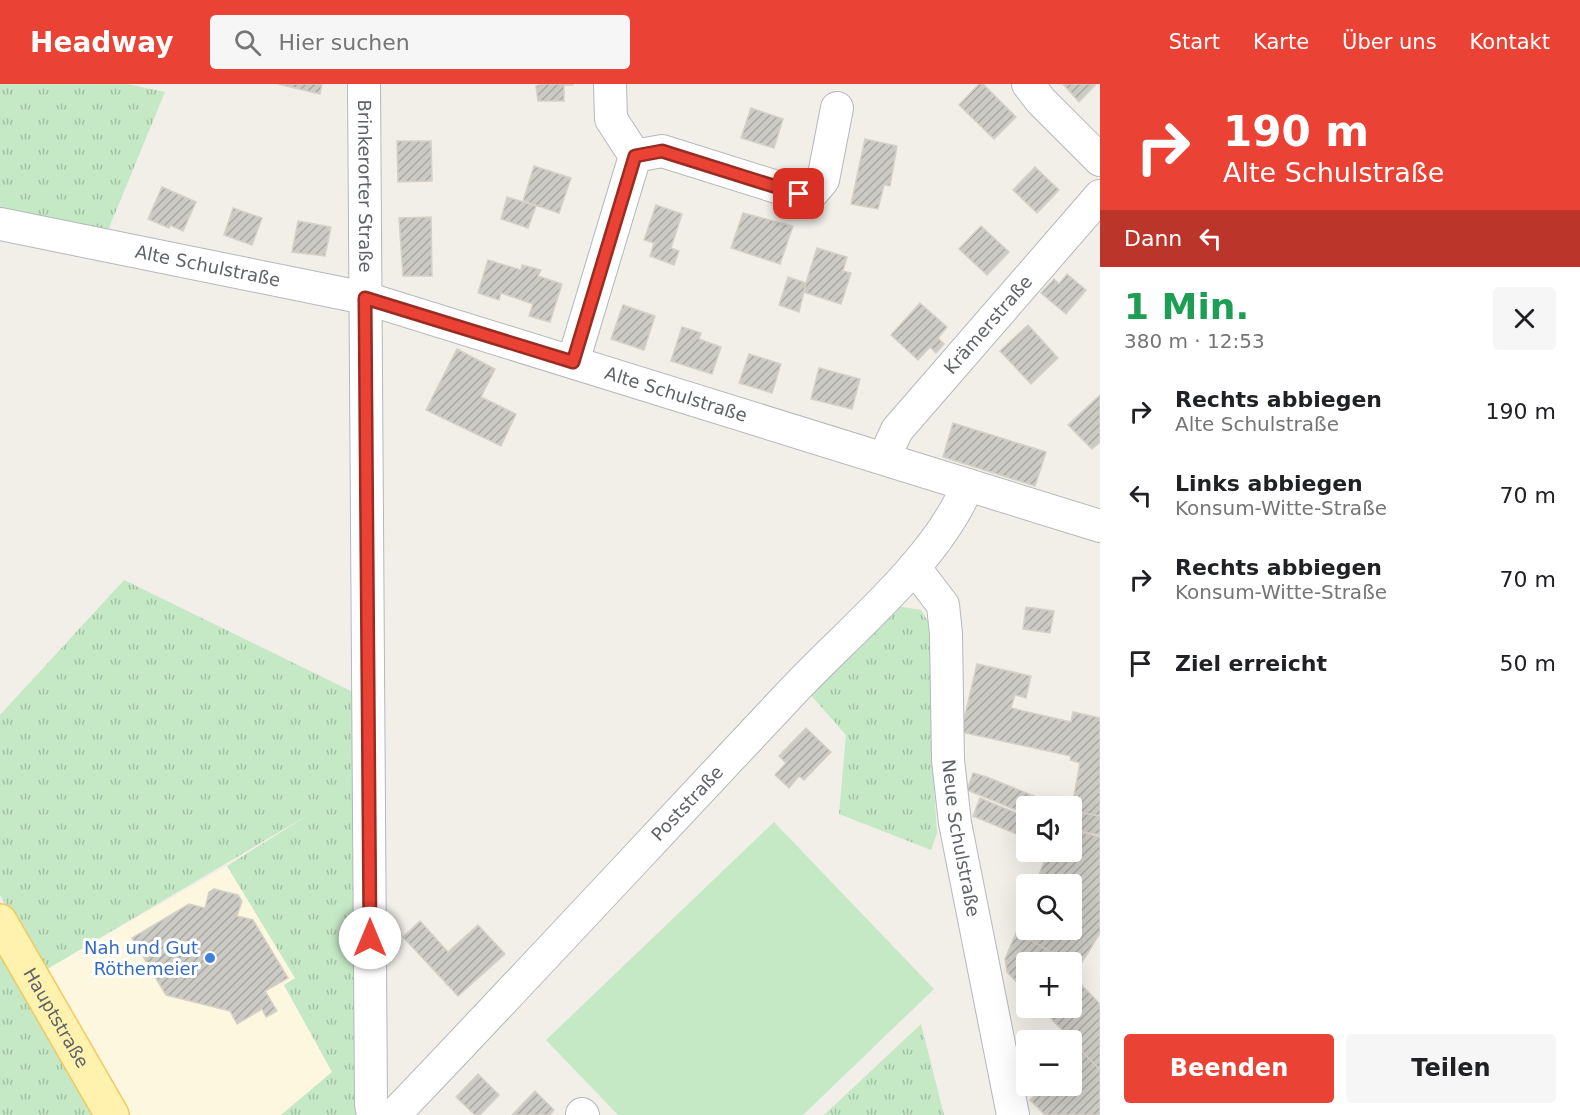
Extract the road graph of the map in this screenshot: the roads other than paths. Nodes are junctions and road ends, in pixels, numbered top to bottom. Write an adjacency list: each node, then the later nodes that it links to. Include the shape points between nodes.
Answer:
1 (364, 84): 9 (street, Brinkerorter Straße)
2 (610, 84): 5 (street, via 611,119)
3 (1029, 84): 6 (street)
4 (837, 108): 5 (street, via 823,180 812,193 799,194 662,151)
5 (635, 156): 10 (street)
6 (1100, 160)
7 (1100, 196): 11 (street, Krämerstraße, via 897,430)
8 (0, 224): 9 (street, Alte Schulstraße)
9 (365, 298): 10 (street, Alte Schulstraße); 18 (street, Brinkerorter Straße)
10 (573, 362): 11 (street, Alte Schulstraße)
11 (884, 458): 12 (street, Alte Schulstraße)
12 (969, 485): 13 (street, Alte Schulstraße); 14 (street, Poststraße, via 950,524)
13 (1095, 517)
14 (914, 567): 16 (street, Neue Schulstraße, via 943,605 948,760 955,824); 19 (street, Poststraße)
15 (0, 921): 17 (main road, Hauptstraße)
16 (1005, 1112)
17 (112, 1115)
18 (373, 1115)
19 (394, 1115)

